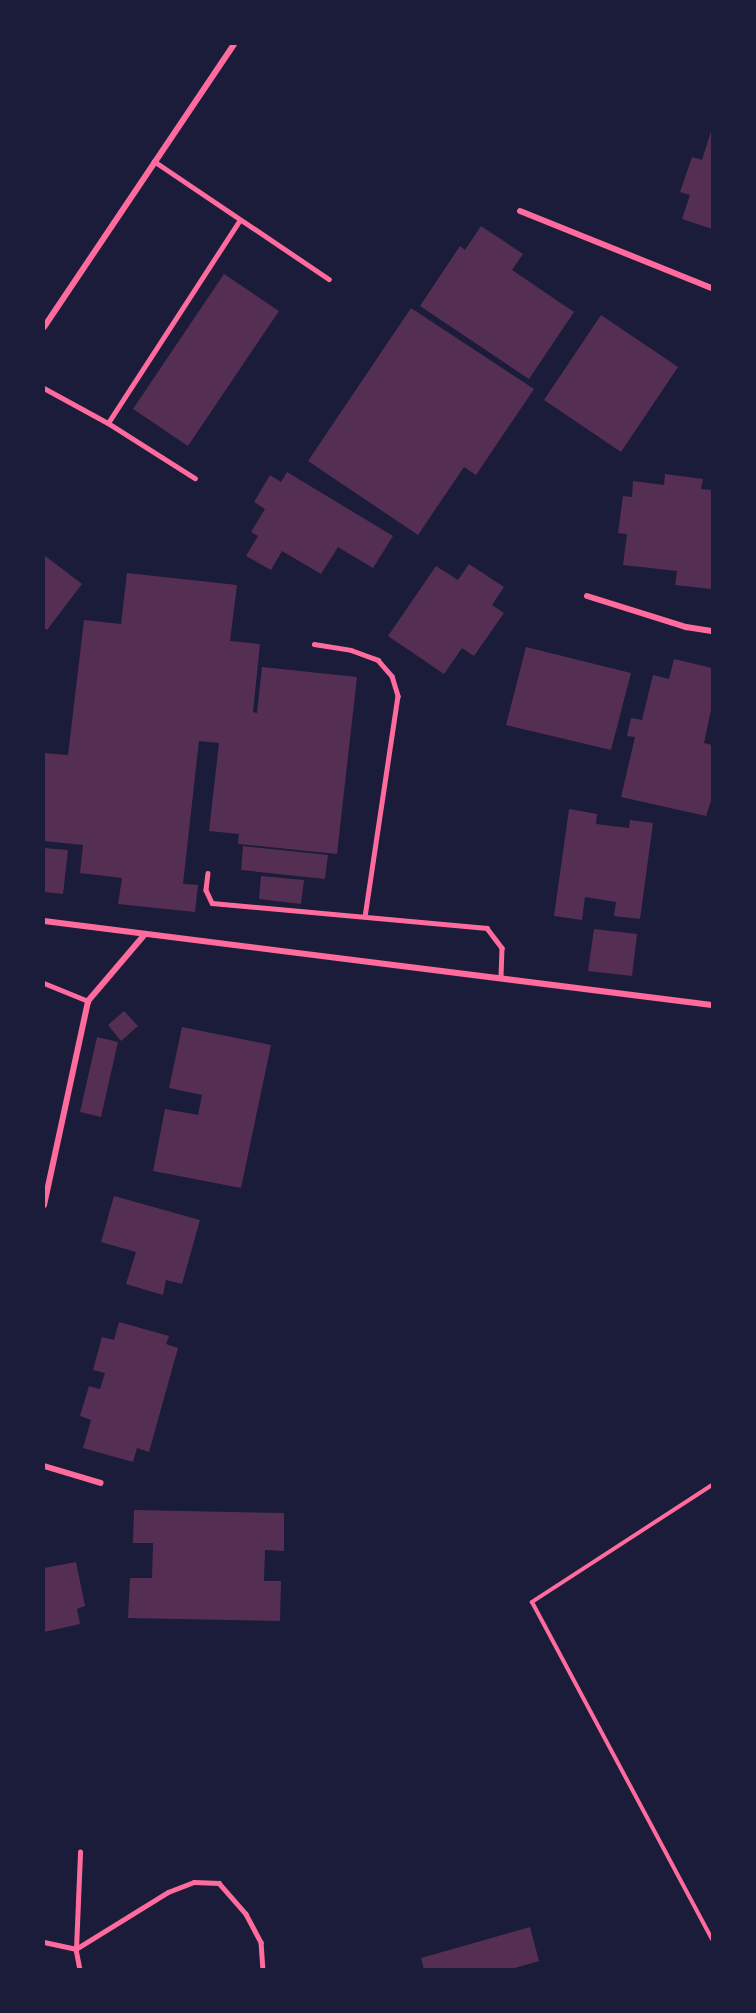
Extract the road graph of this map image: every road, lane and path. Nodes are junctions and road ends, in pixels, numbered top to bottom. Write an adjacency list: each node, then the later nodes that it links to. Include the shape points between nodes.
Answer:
1 (234, 44): 2 (street)
2 (154, 161): 4 (lane); 7 (street)
3 (520, 211): 6 (street)
4 (239, 221): 5 (lane); 9 (lane)
5 (328, 279)
6 (712, 288)
7 (44, 327)
8 (44, 388): 9 (lane)
9 (108, 423): 10 (lane)
10 (195, 478)
11 (587, 596): 12 (street, via 686,627)
12 (712, 631)
13 (314, 644): 15 (lane, via 351,650 378,660 396,685 398,696)
14 (208, 873): 15 (lane, via 206,890 212,903)
15 (365, 916): 18 (lane, via 487,928 502,948)
16 (44, 921): 17 (street)
17 (145, 933): 18 (street); 20 (street)
18 (501, 978): 21 (street)
19 (44, 983): 20 (lane)
20 (88, 1001): 22 (street)
21 (712, 1005)
22 (44, 1205)
23 (44, 1466): 24 (street)
24 (101, 1483)
25 (712, 1485): 27 (path, via 532,1602)
26 (80, 1852): 29 (lane)
27 (712, 1938)
28 (44, 1942): 29 (lane)
29 (76, 1949): 30 (lane); 31 (lane, via 168,1892 194,1882 219,1883 246,1914 261,1942)
30 (80, 1970)
31 (263, 1970)

